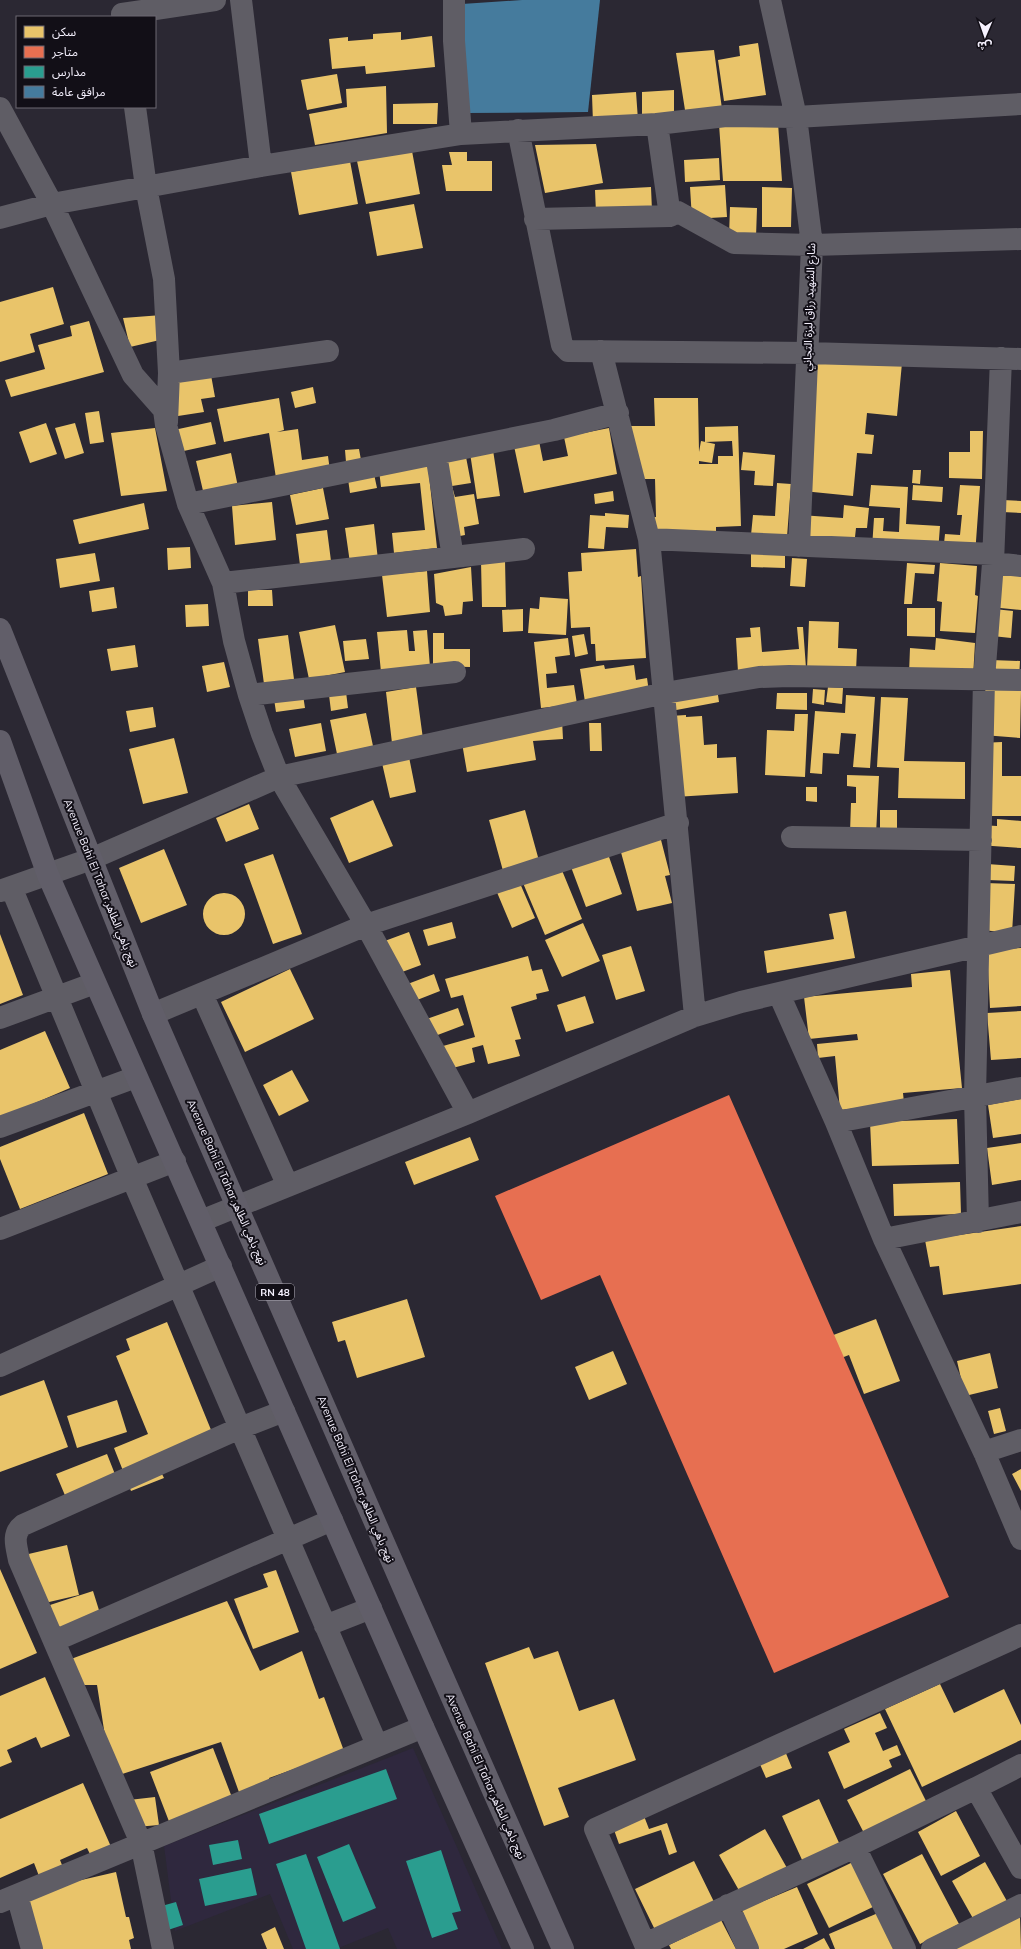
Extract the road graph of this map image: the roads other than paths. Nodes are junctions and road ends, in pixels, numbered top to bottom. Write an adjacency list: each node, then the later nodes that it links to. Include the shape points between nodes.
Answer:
1 (215, 0): 5 (street)
2 (240, 0): 13 (street)
3 (454, 0): 12 (street, via 454,41)
4 (770, 0): 9 (street, شارع الشهيد رزاق لبزة التجاني)
5 (122, 10)
6 (1021, 104): 9 (street)
7 (0, 108): 15 (street)
8 (135, 108): 14 (street)
9 (796, 117): 10 (street, via 726,116); 20 (street, شارع الشهيد رزاق لبزة التجاني)
10 (657, 124): 11 (street); 16 (street)
11 (518, 130): 12 (street); 18 (street)
12 (461, 134): 13 (street)
13 (261, 166): 14 (street)
14 (146, 187): 15 (street); 25 (street, via 164,279)
15 (52, 204): 17 (street); 27 (street, via 133,375 164,410)
16 (670, 216): 18 (street); 20 (street, via 678,212 734,244)
17 (0, 218)
18 (535, 219): 21 (street, via 562,345 568,351)
19 (1021, 239): 20 (street)
20 (812, 245): 23 (street, شارع الشهيد رزاق لبزة التجاني)
21 (601, 351): 23 (street); 26 (street)
22 (328, 352): 25 (street)
23 (808, 353): 24 (street); 31 (street, شارع الشهيد رزاق لبزة التجاني)
24 (1011, 358): 34 (street)
25 (169, 373): 27 (street)
26 (618, 412): 28 (street, via 554,430); 30 (street)
27 (166, 425): 29 (street)
28 (436, 454): 29 (street); 33 (street)
29 (188, 504): 36 (street)
30 (649, 539): 31 (street); 41 (street)
31 (799, 546): 34 (street)
32 (524, 549): 33 (street)
33 (453, 556): 36 (street)
34 (993, 558): 35 (street); 39 (street)
35 (1021, 566)
36 (223, 583): 42 (street, via 234,641)
37 (0, 629): 48 (main road, Avenue Bahi El Tahar,نهج باهي الطاهر / RN 48)
38 (455, 672): 42 (street)
39 (984, 679): 40 (street); 41 (street, via 789,676 759,678); 47 (street)
40 (1021, 680)
41 (665, 693): 44 (street); 45 (street)
42 (249, 694): 44 (street)
43 (0, 741): 49 (main road)
44 (279, 777): 48 (street); 51 (street)
45 (678, 823): 51 (street); 59 (street)
46 (792, 837): 47 (street)
47 (981, 840): 53 (street)
48 (91, 859): 49 (street); 58 (main road, Avenue Bahi El Tahar,نهج باهي الطاهر / RN 48)
49 (48, 875): 50 (street); 54 (main road)
50 (6, 889): 57 (street)
51 (366, 925): 55 (street); 65 (street)
52 (1021, 936): 53 (street)
53 (978, 945): 56 (street); 64 (street)
54 (95, 982): 57 (street); 61 (main road)
55 (202, 994): 58 (street); 70 (street)
56 (779, 994): 59 (street); 66 (street)
57 (57, 997): 60 (street); 63 (street)
58 (153, 1014): 71 (main road, Avenue Bahi El Tahar,نهج باهي الطاهر / RN 48)
59 (695, 1016): 65 (street)
60 (0, 1018)
61 (136, 1077): 63 (street); 68 (main road)
62 (1021, 1088): 64 (street)
63 (96, 1091): 67 (street); 69 (street)
64 (975, 1096): 66 (street); 74 (street)
65 (468, 1113): 70 (street)
66 (836, 1122): 76 (street)
67 (0, 1127)
68 (175, 1161): 69 (street); 73 (main road)
69 (132, 1178): 75 (street); 78 (street)
70 (288, 1186): 71 (street)
71 (238, 1207): 73 (street); 105 (main road, Avenue Bahi El Tahar,نهج باهي الطاهر / RN 48)
72 (1021, 1212): 74 (street)
73 (201, 1221): 77 (main road)
74 (978, 1222): 76 (street)
75 (0, 1229)
76 (884, 1240): 83 (street)
77 (221, 1266): 78 (street); 80 (main road)
78 (179, 1286): 79 (street); 81 (street)
79 (0, 1366)
80 (284, 1411): 81 (street); 84 (main road)
81 (240, 1428): 85 (street); 90 (street, via 18,1529 15,1536 19,1560)
82 (1021, 1440): 83 (street)
83 (984, 1452): 86 (street)
84 (332, 1520): 85 (street); 87 (main road)
85 (287, 1538): 88 (street); 90 (street)
86 (1021, 1539)
87 (371, 1608): 88 (street); 91 (main road)
88 (325, 1626): 92 (street)
89 (1021, 1635): 101 (street, via 595,1829)
90 (54, 1641): 95 (street)
91 (423, 1727): 92 (street); 104 (main road)
92 (377, 1745): 95 (street)
93 (1021, 1765): 94 (street)
94 (976, 1788): 96 (street); 97 (street)
95 (141, 1843): 98 (street); 103 (street)
96 (855, 1847): 99 (street); 107 (street)
97 (1021, 1868)
98 (9, 1898): 102 (street)
99 (728, 1905): 101 (street); 106 (street)
100 (1021, 1905): 108 (street)
101 (646, 1947)
102 (32, 1949)
103 (162, 1949)
104 (523, 1949)
105 (563, 1949)
106 (748, 1949)
107 (905, 1949)
108 (932, 1949)

